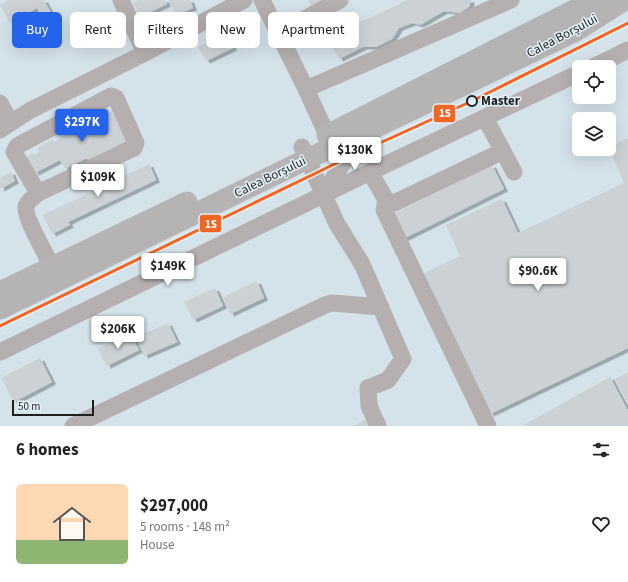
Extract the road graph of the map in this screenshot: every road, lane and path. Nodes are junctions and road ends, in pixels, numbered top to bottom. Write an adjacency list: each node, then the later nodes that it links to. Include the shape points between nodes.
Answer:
1 (121, 0): 13 (street)
2 (244, 0): 13 (street)
3 (262, 0): 8 (street)
4 (340, 0): 9 (street)
5 (510, 0): 16 (street)
6 (596, 0): 10 (main road, Calea Borșului)
7 (625, 0): 10 (main road, Calea Borșului)
8 (268, 12)
9 (317, 12)
10 (570, 14): 20 (main road, Calea Borșului); 21 (main road, Calea Borșului)
11 (286, 48): 16 (street)
12 (628, 50): 14 (street)
13 (145, 53): 19 (street, via 29,111)
14 (607, 60)
15 (572, 76): 18 (street)
16 (306, 89): 21 (street)
17 (0, 103): 19 (street)
18 (485, 118): 22 (street); 24 (street)
19 (5, 127)
20 (364, 133): 21 (main road, Calea Borșului); 27 (street)
21 (329, 142): 23 (main road, Calea Borșului)
22 (503, 151): 25 (street); 28 (street, via 394,203)
23 (304, 153): 27 (street); 29 (main road, Calea Borșului); 32 (main road, Calea Borșului)
24 (370, 172): 27 (street); 28 (street)
25 (514, 172)
26 (38, 193): 26 (street, via 14,152 17,146 111,96 116,98 136,143 134,148); 29 (street, via 29,201 26,208 28,218)
27 (324, 195): 31 (street, via 337,224 362,264); 33 (street)
28 (386, 200): 36 (street, via 384,210)
29 (52, 267): 30 (main road, Calea Borșului)
30 (0, 292)
31 (381, 307): 34 (street, via 332,303 325,305); 35 (street, via 403,359 388,380 368,388 369,406)
32 (0, 309)
33 (0, 352)
34 (73, 426)
35 (378, 426)
36 (488, 426)

